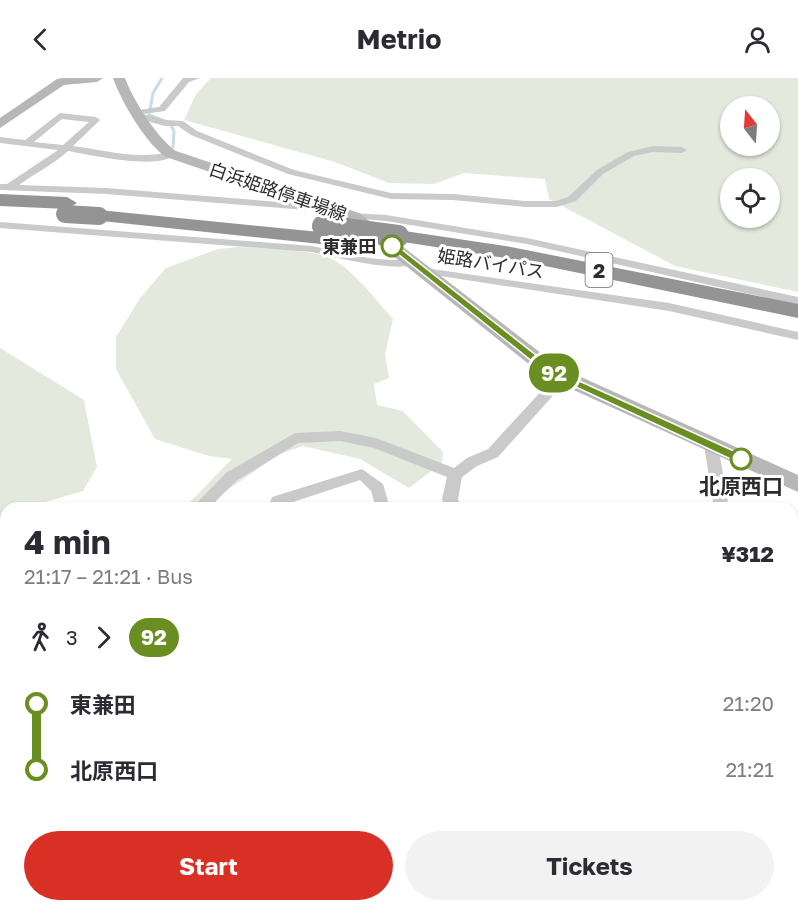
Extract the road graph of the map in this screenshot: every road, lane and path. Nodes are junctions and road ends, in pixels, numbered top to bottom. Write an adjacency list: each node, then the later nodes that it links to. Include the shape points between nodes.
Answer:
1 (97, 78): 4 (main road)
2 (119, 78): 5 (main road, via 124,92)
3 (196, 78): 5 (street, via 186,80 162,109)
4 (59, 80): 6 (main road)
5 (145, 113): 11 (main road, via 162,148); 13 (street, via 169,123 180,123 194,133 291,172)
6 (0, 124)
7 (0, 140): 8 (street)
8 (27, 143): 9 (street); 9 (street, via 60,116 96,120)
9 (69, 147): 11 (street, via 149,159); 12 (street)
10 (682, 150): 13 (street, via 653,149 631,154 612,164 572,199 557,204)
11 (171, 154): 14 (main road, 白浜姫路停車場線)
12 (3, 191): 15 (highway, 姫路バイパス / 2); 16 (street)
13 (392, 196): 19 (street)
14 (325, 205): 16 (street); 18 (main road, 白浜姫路停車場線)
15 (66, 209): 16 (highway, 姫路バイパス / 2, bridge); 17 (highway, 姫路バイパス / 2)
16 (98, 210): 20 (street); 21 (highway, 姫路バイパス / 2, via 340,240); 21 (highway, 姫路バイパス / 2, bridge, via 323,226); 21 (street, via 391,263)
17 (0, 211)
18 (353, 216): 19 (street); 21 (main road, 白浜姫路停車場線)
19 (386, 218): 22 (street, via 515,239)
20 (0, 225)
21 (413, 255): 23 (highway, 姫路バイパス / 2, via 512,253); 24 (highway, 姫路バイパス / 2, via 579,277); 25 (street); 26 (main road, 白浜姫路停車場線)
22 (798, 301)
23 (798, 311)
24 (798, 326)
25 (798, 336)
26 (562, 377): 27 (main road, 白浜姫路停車場線); 28 (street, via 493,453)
27 (711, 446): 29 (main road, 白浜姫路停車場線); 34 (street)
28 (455, 474): 30 (street, via 376,443 340,436 295,438 231,477); 33 (street)
29 (798, 484)
30 (206, 502)
31 (277, 502): 32 (street, via 362,474 378,488)
32 (382, 502)
33 (451, 502)
34 (721, 502)

